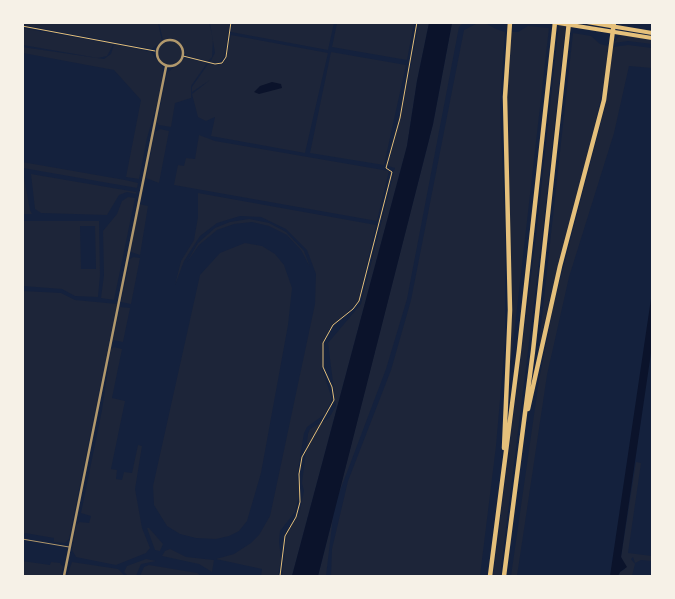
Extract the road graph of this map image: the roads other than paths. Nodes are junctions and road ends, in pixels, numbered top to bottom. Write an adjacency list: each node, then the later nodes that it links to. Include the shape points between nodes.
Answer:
1 (510, 22): 10 (highway, via 505,112 510,310)
2 (554, 22): 5 (main road); 10 (highway, via 532,242)
3 (569, 22): 9 (highway)
4 (587, 22): 5 (main road)
5 (614, 27): 6 (main road); 7 (main road); 9 (highway, via 600,116 558,274)
6 (652, 33)
7 (652, 38)
8 (166, 67): 8 (street, via 177,64 183,56 182,48 174,40 161,42 156,51); 12 (street)
9 (523, 428): 15 (highway)
10 (503, 479): 14 (highway)
11 (22, 539): 12 (lane)
12 (69, 547): 13 (street)
13 (64, 576)
14 (490, 576)
15 (504, 576)

